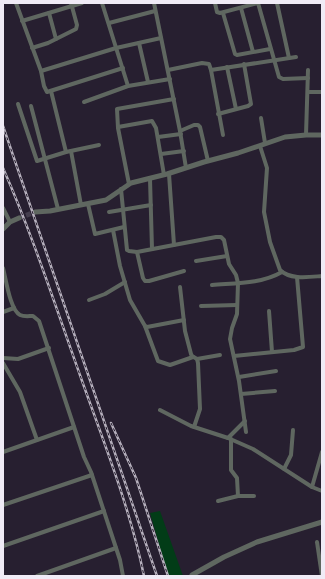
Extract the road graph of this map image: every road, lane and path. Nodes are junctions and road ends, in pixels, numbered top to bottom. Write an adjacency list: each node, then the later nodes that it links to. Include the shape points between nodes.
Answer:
1 (16, 3): 15 (street)
2 (82, 3): 9 (street)
3 (102, 3): 16 (street)
4 (154, 3): 12 (street)
5 (215, 3): 14 (street, via 218,13)
6 (232, 3): 11 (street)
7 (258, 3): 10 (street); 22 (street)
8 (277, 3): 25 (street)
9 (71, 5): 13 (street); 18 (street, via 77,28)
10 (241, 8): 11 (street); 23 (street)
11 (234, 10): 14 (street)
12 (155, 11): 16 (street); 17 (street)
13 (49, 13): 15 (street); 18 (street)
14 (223, 13): 23 (street, via 235,54)
15 (22, 21): 20 (street)
16 (109, 23): 21 (street)
17 (161, 38): 19 (street); 30 (street)
18 (56, 39): 20 (street)
19 (139, 43): 21 (street); 36 (street)
20 (32, 48): 33 (street)
21 (116, 48): 29 (street); 33 (street)
22 (270, 49): 23 (street); 26 (street)
23 (253, 52)
24 (296, 57): 25 (street)
25 (289, 58): 26 (street)
26 (274, 60): 27 (street); 34 (street, via 281,78)
27 (244, 64): 28 (street); 45 (street, via 251,104)
28 (227, 67): 31 (street); 45 (street)
29 (122, 68): 37 (street); 38 (street)
30 (168, 70): 31 (street, via 207,63); 35 (street)
31 (211, 70): 46 (street)
32 (308, 70): 34 (street)
33 (41, 71): 38 (street, via 46,90)
34 (308, 78): 39 (street)
35 (170, 79): 36 (street); 41 (street)
36 (148, 82): 37 (street)
37 (128, 86): 42 (street)
38 (51, 91): 58 (street)
39 (308, 92): 40 (street); 51 (street)
40 (322, 92)
41 (174, 99): 48 (street, via 118,108); 49 (street)
42 (84, 102)
43 (18, 104): 60 (street, via 35,159)
44 (31, 106): 60 (street)
45 (236, 109): 46 (street)
46 (218, 114): 50 (street)
47 (262, 118): 55 (street)
48 (118, 127): 53 (street, via 152,121); 65 (street)
49 (181, 132): 53 (street); 57 (street); 61 (street, via 194,125 200,127)
50 (222, 135)
51 (306, 135): 52 (street); 55 (street, via 285,137)
52 (322, 135)
53 (158, 137): 59 (street)
54 (99, 145): 56 (street)
55 (263, 145): 61 (street); 87 (street, via 267,168 264,212 270,242)
56 (71, 151): 58 (street); 68 (street)
57 (184, 151): 59 (street); 62 (street)
58 (66, 152): 60 (street)
59 (161, 154): 63 (street)
60 (44, 159): 71 (street)
61 (208, 161): 62 (street)
62 (186, 168): 63 (street)
63 (167, 174): 64 (street); 80 (street)
64 (150, 179): 65 (street); 69 (street)
65 (129, 184): 66 (street)
66 (121, 189): 67 (street, via 106,200); 72 (street)
67 (88, 204): 68 (street); 79 (street, via 95,234)
68 (81, 205): 71 (street)
69 (151, 205): 72 (street); 81 (street)
70 (3, 208): 76 (street)
71 (58, 209): 73 (street)
72 (123, 209): 74 (street); 77 (street)
73 (35, 212)
74 (109, 212)
75 (19, 218): 76 (street)
76 (10, 222): 78 (street)
77 (124, 227): 79 (street); 82 (street, via 126,250)
78 (3, 229)
79 (113, 230): 90 (street)
80 (174, 245): 81 (street); 83 (street, via 221,237 225,243)
81 (152, 249): 82 (street)
82 (137, 252): 86 (street, via 145,281)
83 (227, 256): 84 (street); 91 (street)
84 (196, 261)
85 (3, 268): 97 (street)
86 (184, 271)
87 (282, 272): 89 (street); 91 (street, via 260,281)
88 (322, 276): 89 (street)
89 (297, 277): 103 (street, via 304,345 301,348)
90 (125, 282): 94 (street); 101 (street, via 130,300)
91 (238, 283): 92 (street); 95 (street)
92 (212, 285)
93 (180, 288): 100 (street)
94 (89, 300)
95 (237, 305): 96 (street); 105 (street, via 237,314 230,334)
96 (201, 306)
97 (14, 308): 99 (street); 102 (street, via 20,315 36,317)
98 (269, 311): 103 (street)
99 (3, 312)
100 (184, 320): 101 (street); 107 (street, via 191,354)
101 (145, 326): 107 (street, via 158,361 170,365)
102 (49, 348): 106 (street, via 18,359); 115 (street)
103 (272, 352): 105 (street)
104 (220, 355): 107 (street)
105 (234, 356): 110 (street)
106 (3, 358)
107 (195, 358): 116 (street, via 200,383 200,409)
108 (3, 363): 120 (street, via 20,392)
109 (276, 371): 110 (street)
110 (239, 377): 112 (street)
111 (274, 391): 112 (street)
112 (241, 394): 114 (street)
113 (160, 410): 116 (street)
114 (245, 421): 118 (street); 119 (street)
115 (74, 427): 120 (street); 124 (street)
116 (194, 427): 119 (street)
117 (293, 430): 123 (street, via 292,455)
118 (246, 432)
119 (230, 439): 123 (street, via 253,449); 127 (street, via 231,470 237,478)
120 (37, 440): 121 (street)
121 (3, 452)
122 (322, 452): 125 (street)
123 (284, 469): 125 (street)
124 (92, 475): 130 (street); 131 (street)
125 (312, 487): 126 (street)
126 (322, 491)
127 (238, 496): 128 (street); 129 (street)
128 (254, 496)
129 (218, 501)
130 (3, 505)
131 (104, 511): 134 (street); 135 (street)
132 (322, 522): 136 (street, via 257,542 224,557)
133 (318, 542): 139 (street)
134 (3, 546)
135 (116, 548): 137 (street); 138 (street)
136 (194, 575)
137 (37, 576)
138 (123, 576)
139 (322, 576)

